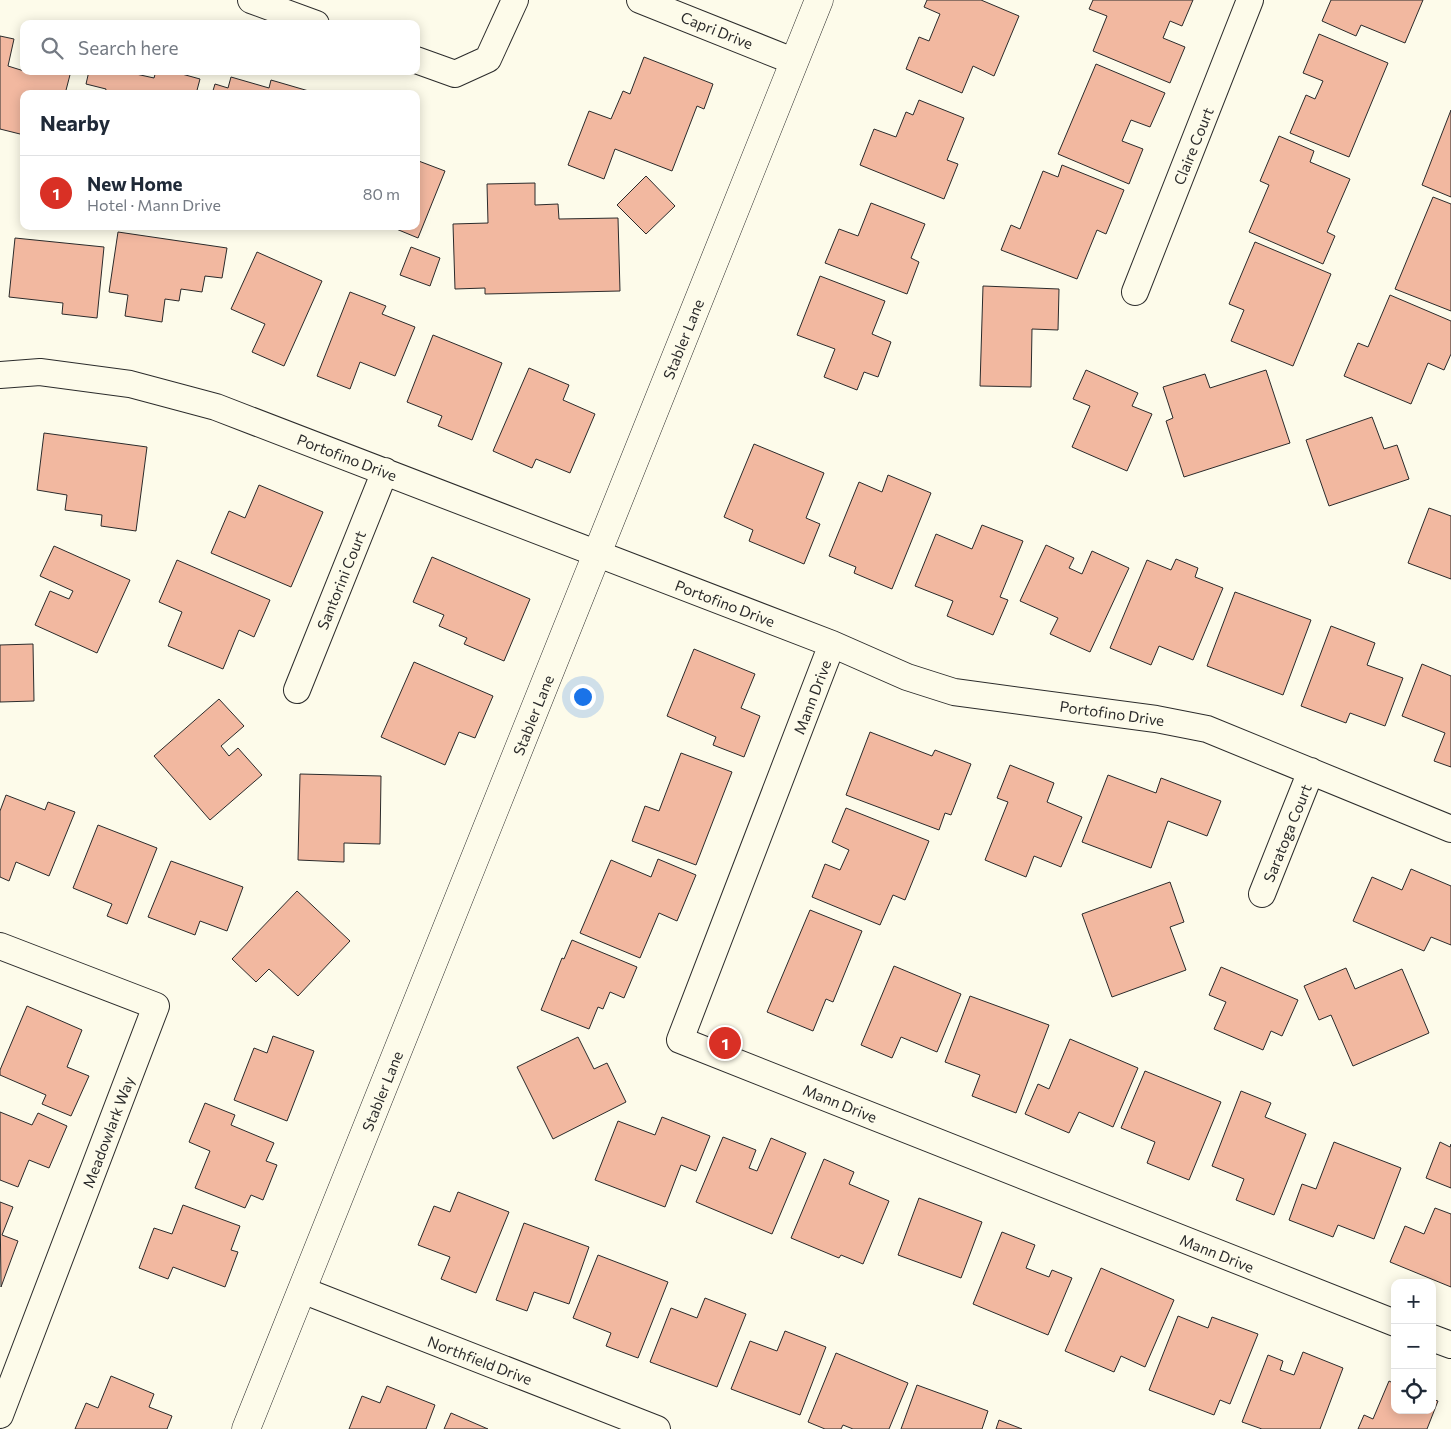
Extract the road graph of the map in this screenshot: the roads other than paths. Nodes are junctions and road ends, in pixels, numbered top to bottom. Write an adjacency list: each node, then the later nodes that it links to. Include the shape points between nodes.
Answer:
1 (251, 0): 6 (street)
2 (514, 0): 8 (street, via 488,59 454,74)
3 (640, 0): 7 (street, Capri Drive)
4 (818, 0): 7 (street, Stabler Lane)
5 (1250, 0): 9 (street, Claire Court)
6 (305, 20)
7 (793, 60): 12 (street, Stabler Lane)
8 (420, 61)
9 (1135, 292)
10 (0, 375): 11 (street, Portofino Drive, via 40,372 130,384 216,407)
11 (385, 471): 12 (street, Portofino Drive); 14 (street, Santorini Court)
12 (598, 553): 13 (street, Portofino Drive); 19 (street, Stabler Lane)
13 (832, 644): 15 (street, Portofino Drive, via 907,677 954,692 1156,718 1207,729); 20 (street, Mann Drive, via 680,1040)
14 (297, 690)
15 (1311, 771): 16 (street, Portofino Drive); 17 (street, Saratoga Court)
16 (1451, 828)
17 (1262, 894)
18 (0, 946): 23 (street, Meadowlark Way, via 156,1006)
19 (302, 1290): 24 (street, Stabler Lane); 25 (street, Northfield Drive)
20 (1391, 1321)
21 (1436, 1339): 22 (street)
22 (1451, 1345)
23 (0, 1415)
24 (246, 1429)
25 (657, 1429)

